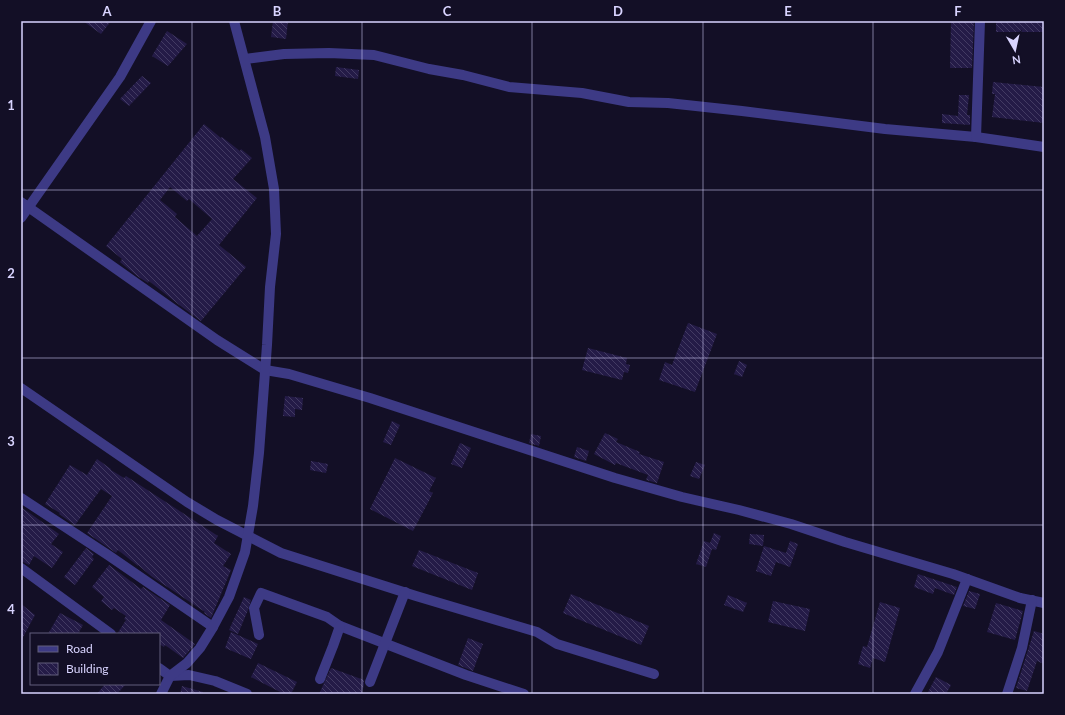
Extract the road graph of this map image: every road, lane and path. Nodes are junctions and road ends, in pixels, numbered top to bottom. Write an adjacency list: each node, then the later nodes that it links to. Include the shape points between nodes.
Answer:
1 (151, 21): 7 (street, via 120,77)
2 (234, 21): 4 (street)
3 (980, 21): 5 (street)
4 (245, 59): 5 (street, via 284,54 374,55 509,87 582,93 629,102 668,103 885,129); 9 (street, via 265,137 274,189 276,234)
5 (976, 137): 6 (street)
6 (1044, 147)
7 (24, 205): 8 (street); 9 (street, via 217,340)
8 (21, 218)
9 (265, 370): 12 (street, via 259,453); 14 (street, via 289,374 370,398 615,478 791,524)
10 (21, 388): 12 (street, via 187,502)
11 (21, 498): 19 (street)
12 (248, 535): 15 (street, via 281,553); 19 (street, via 245,552 229,597)
13 (21, 568): 20 (street)
14 (967, 579): 16 (street, via 1013,596); 31 (street, via 938,652)
15 (405, 592): 22 (street); 24 (street, via 537,632 558,644)
16 (1032, 600): 17 (street); 32 (street, via 1022,648)
17 (1044, 603)
18 (340, 626): 21 (street, via 327,617 261,593 254,608); 22 (street); 26 (street)
19 (213, 627): 25 (street, via 200,648)
20 (110, 633)
21 (259, 634)
22 (385, 643): 27 (street); 30 (street, via 466,675)
23 (160, 669): 25 (street)
24 (654, 674)
25 (170, 676): 28 (street); 29 (street, via 189,675)
26 (320, 679)
27 (370, 682)
28 (161, 694)
29 (247, 694)
30 (524, 694)
31 (915, 694)
32 (1007, 694)

